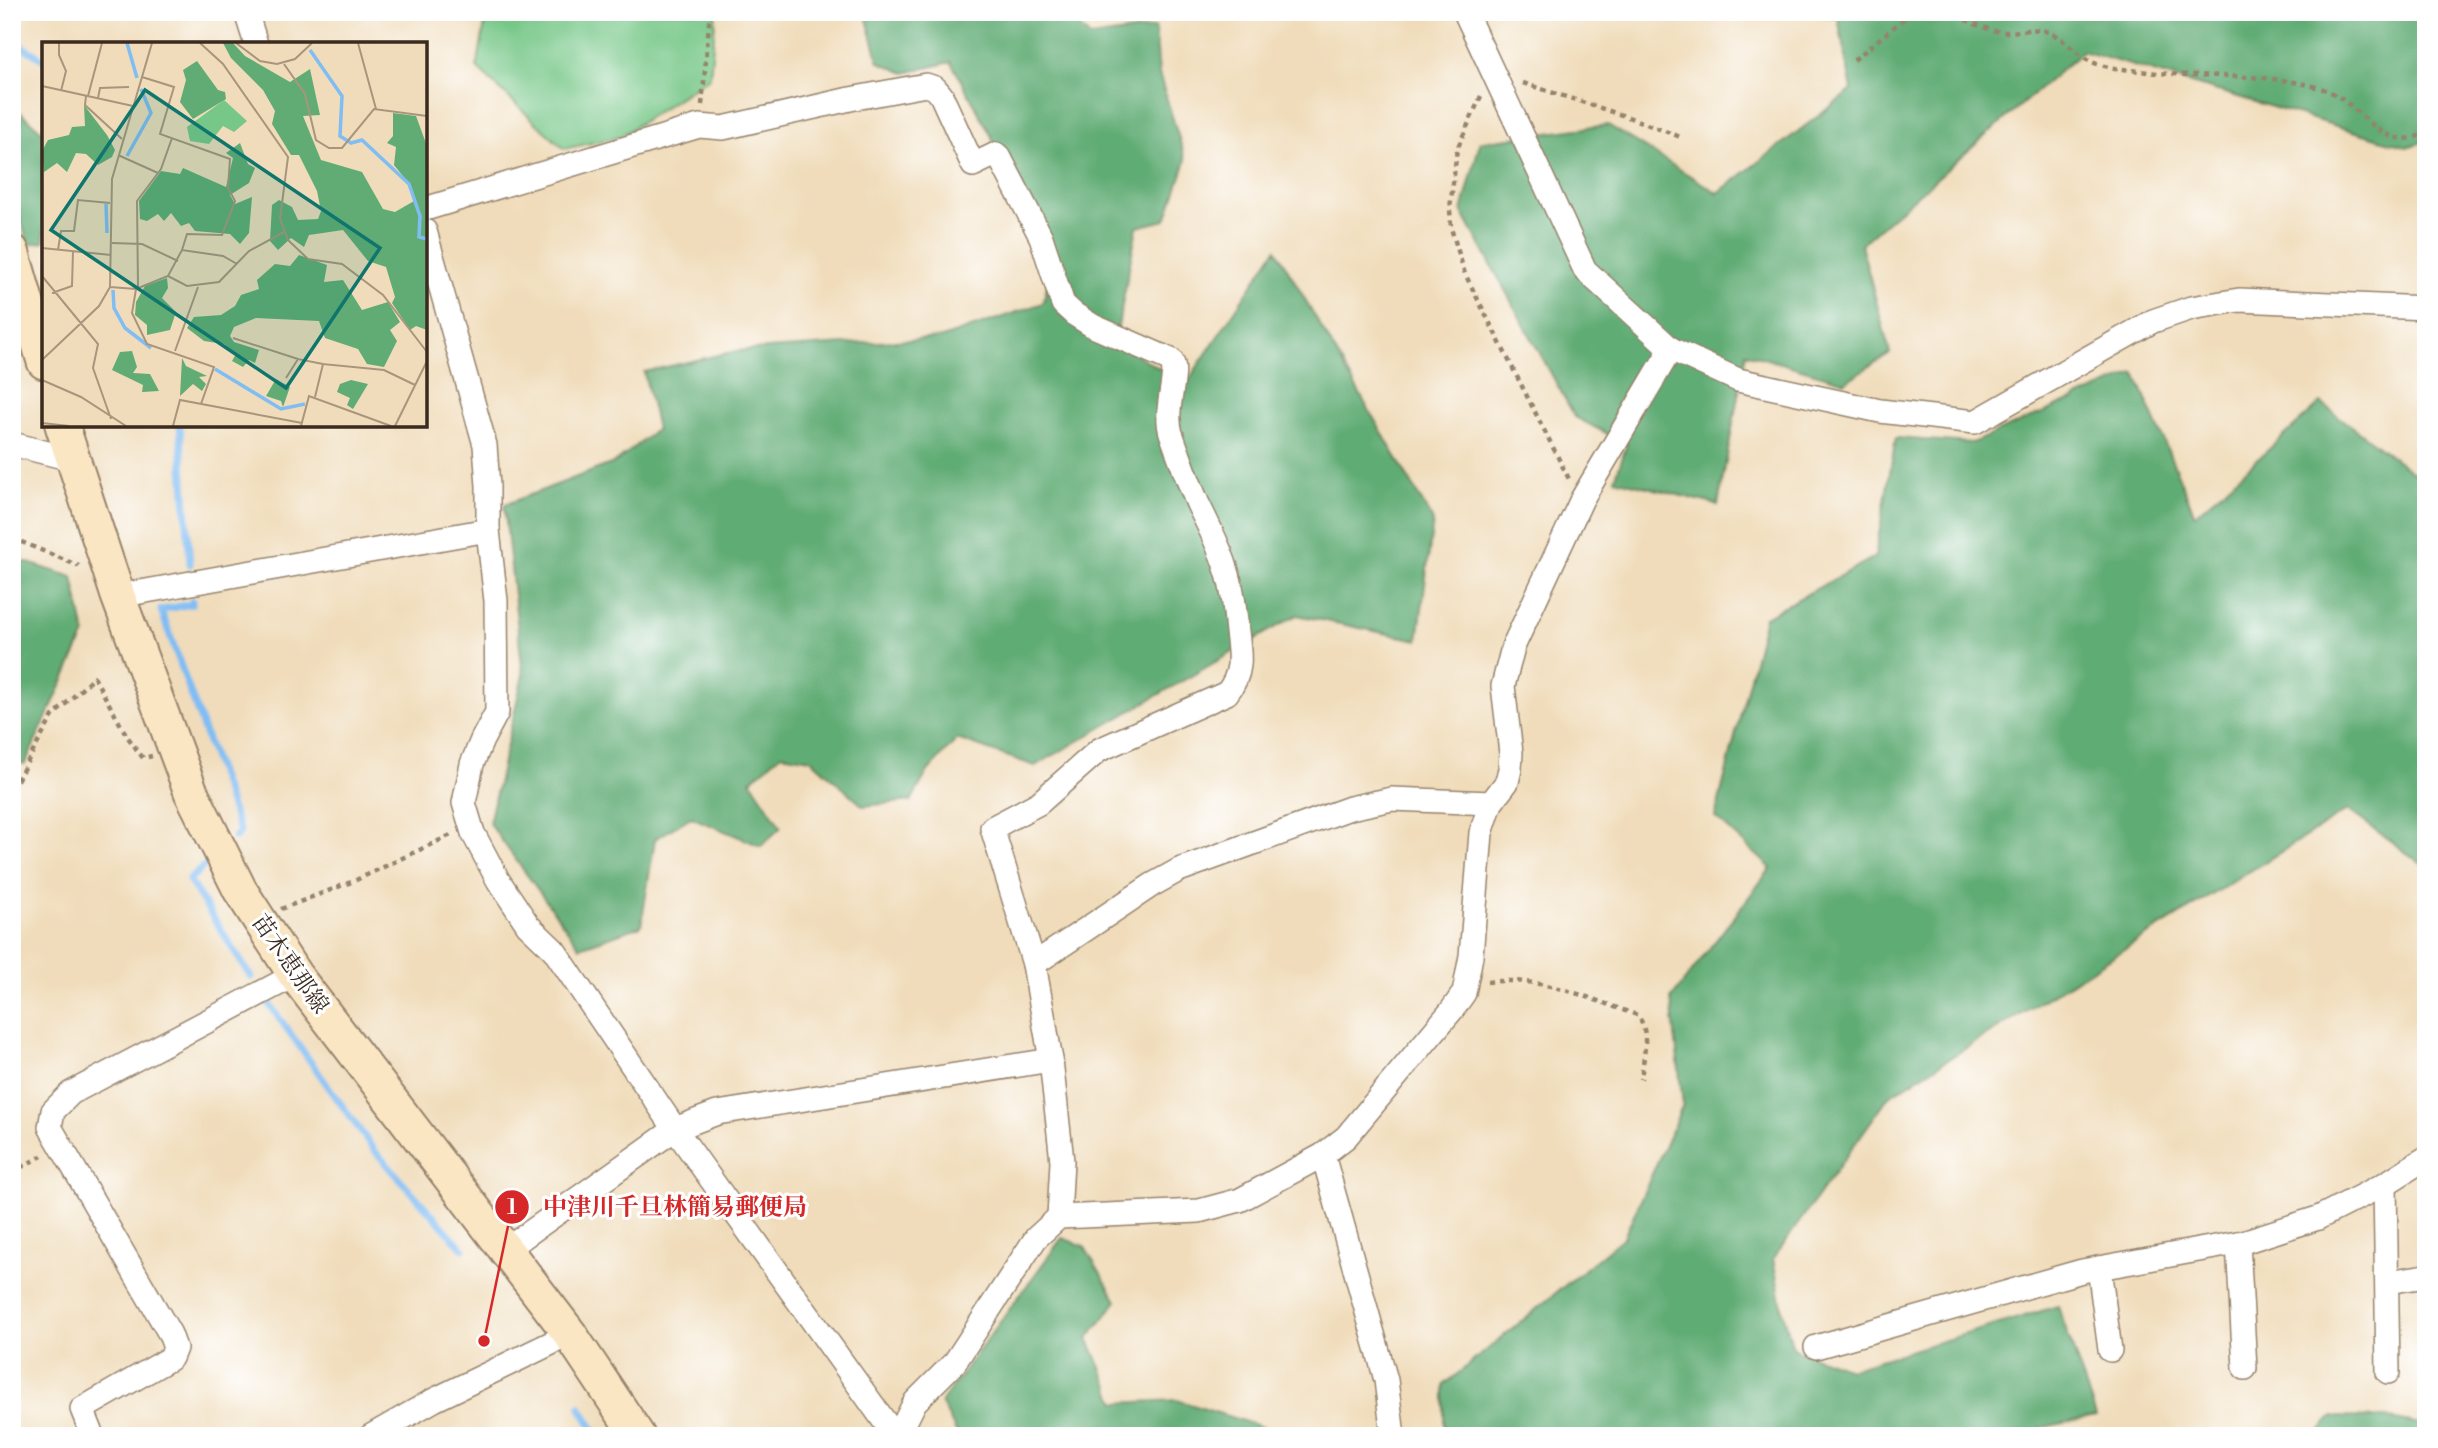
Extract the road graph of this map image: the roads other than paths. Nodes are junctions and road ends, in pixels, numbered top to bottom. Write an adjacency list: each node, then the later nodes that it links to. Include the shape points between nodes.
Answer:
1 (246, 12): 3 (street)
2 (1465, 12): 8 (street, via 1585,270)
3 (255, 42)
4 (427, 208): 16 (street, via 699,126 723,128 926,85 941,95 973,165 996,154 1000,158 1041,236 1063,304 1093,326 1171,360 1176,372 1167,416 1227,570 1239,674 1227,693 1099,750 1040,803 992,828)
5 (427, 238): 13 (street, via 485,445)
6 (12, 251): 9 (main road)
7 (2426, 308): 8 (street, via 2239,300 2190,308 2153,321 1975,422 1880,411 1738,380)
8 (1671, 349): 15 (street, via 1582,499 1513,647 1503,686 1510,769)
9 (42, 355)
10 (63, 427): 12 (main road, 苗木恵那線)
11 (12, 444): 12 (street)
12 (71, 459): 14 (main road, 苗木恵那線)
13 (488, 530): 14 (street); 19 (street, via 496,601 497,712 472,764 464,803 471,827 528,925 554,950)
14 (118, 596): 17 (main road, 苗木恵那線, via 197,804 240,890)
15 (1492, 803): 16 (street, via 1392,799 1350,808 1180,870); 20 (street, via 1481,833 1464,993 1346,1138)
16 (1034, 964): 18 (street)
17 (295, 975): 25 (main road, 苗木恵那線); 34 (street, via 71,1093 52,1111 50,1128 175,1348 170,1358 82,1409)
18 (1051, 1060): 19 (street, via 717,1113); 23 (street, via 1062,1161)
19 (675, 1129): 25 (street); 37 (street)
20 (1323, 1154): 23 (street, via 1240,1200 1199,1211); 38 (street, via 1386,1380)
21 (2426, 1158): 22 (street)
22 (2385, 1184): 24 (street, via 2318,1218); 28 (street)
23 (1059, 1217): 37 (street, via 1036,1238 955,1362 915,1402)
24 (2238, 1243): 26 (street); 32 (street)
25 (504, 1251): 29 (main road, 苗木恵那線)
26 (2099, 1268): 30 (street); 31 (street)
27 (2426, 1276): 28 (street)
28 (2387, 1282): 33 (street)
29 (570, 1335): 35 (street, via 433,1400); 36 (main road, 苗木恵那線)
30 (1816, 1347)
31 (2110, 1350)
32 (2245, 1368)
33 (2388, 1372)
34 (93, 1436)
35 (371, 1436)
36 (638, 1436)
37 (897, 1436)
38 (1393, 1436)

